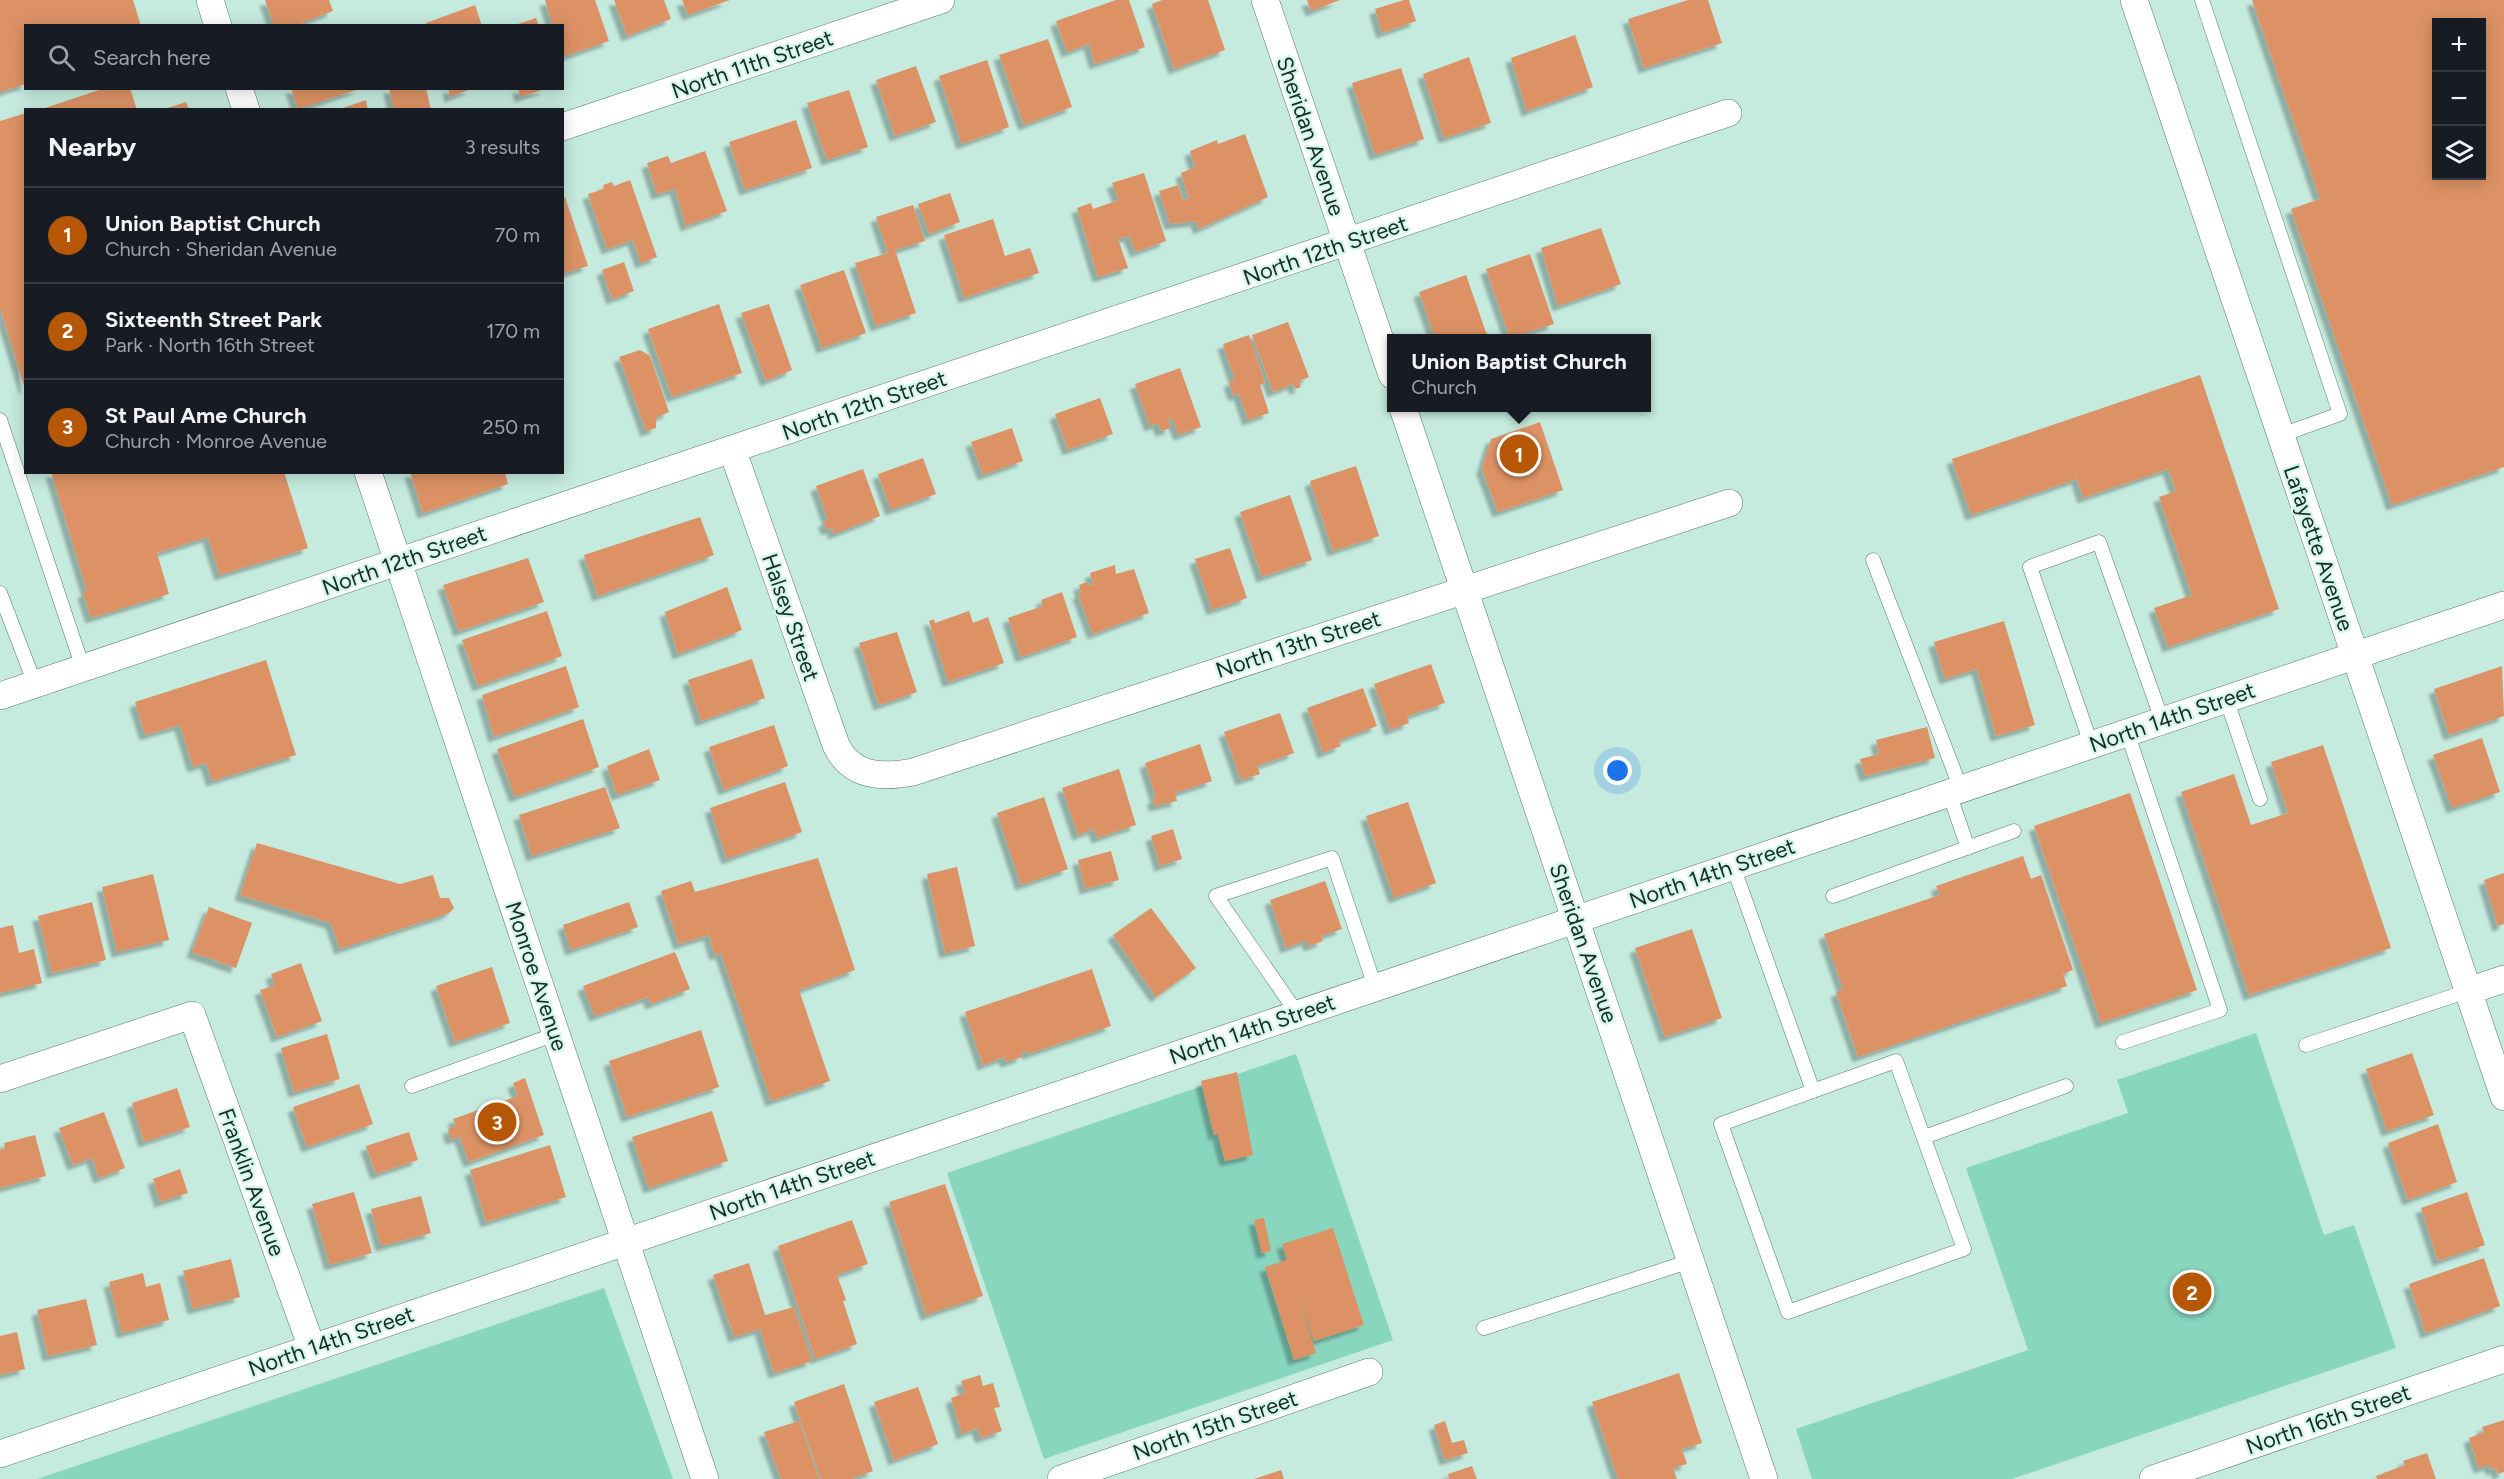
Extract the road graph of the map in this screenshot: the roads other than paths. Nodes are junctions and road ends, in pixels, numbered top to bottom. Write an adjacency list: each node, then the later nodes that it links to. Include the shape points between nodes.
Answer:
1 (210, 0): 6 (street)
2 (941, 0): 10 (street, North 11th Street)
3 (1265, 0): 11 (street, Sheridan Avenue)
4 (2134, 0): 15 (street, Lafayette Avenue)
5 (2202, 0): 15 (lane, via 2340,414)
6 (217, 24)
7 (240, 90): 8 (street)
8 (245, 108)
9 (1728, 114): 11 (street, North 12th Street)
10 (564, 127)
11 (1347, 242): 12 (street, Sheridan Avenue); 16 (street, North 12th Street)
12 (1387, 360)
13 (1404, 412): 21 (street, Sheridan Avenue)
14 (0, 420): 25 (lane)
15 (2281, 435): 24 (street, Lafayette Avenue)
16 (732, 449): 20 (street, North 12th Street); 32 (street, Halsey Street, via 836,746 842,758)
17 (369, 474): 20 (street, Monroe Avenue)
18 (1729, 503): 21 (street, North 13th Street)
19 (1873, 560): 33 (lane)
20 (398, 562): 25 (street, North 12th Street); 44 (street, Monroe Avenue)
21 (1464, 589): 32 (street, North 13th Street, via 914,772 896,776); 39 (street, Sheridan Avenue)
22 (0, 593): 26 (lane)
23 (2504, 605): 24 (street, North 14th Street)
24 (2355, 655): 28 (street, North 14th Street); 42 (street, Lafayette Avenue)
25 (84, 668): 26 (street, North 12th Street)
26 (35, 684): 27 (street, North 12th Street)
27 (0, 696)
28 (2226, 698): 29 (street, North 14th Street); 34 (lane)
29 (2162, 720): 30 (street, North 14th Street); 31 (lane, via 2099,542 2030,567)
30 (2127, 732): 31 (street, North 14th Street); 45 (lane, via 2220,1010)
31 (2091, 744): 33 (street, North 14th Street)
32 (865, 773)
33 (1955, 791): 36 (lane); 37 (street, North 14th Street)
34 (2260, 799)
35 (2014, 831): 36 (lane)
36 (1968, 848): 38 (lane)
37 (1733, 866): 39 (street, North 14th Street); 50 (lane)
38 (1833, 896)
39 (1575, 919): 41 (street, North 14th Street); 54 (street, Sheridan Avenue)
40 (2504, 979): 42 (street)
41 (1375, 987): 43 (street, North 14th Street); 43 (lane, via 1332,858 1216,896)
42 (2468, 991): 46 (lane); 51 (street, Lafayette Avenue)
43 (1297, 1013): 53 (street, North 14th Street)
44 (556, 1034): 48 (lane); 53 (street, Monroe Avenue)
45 (2123, 1042)
46 (2306, 1045)
47 (0, 1079): 56 (street, Franklin Avenue, via 192,1015)
48 (412, 1086)
49 (2066, 1086): 52 (lane)
50 (1813, 1091): 52 (lane, via 1896,1061); 52 (lane, via 1721,1124 1788,1312 1964,1249)
51 (2504, 1097)
52 (1924, 1137)
53 (626, 1241): 56 (street, North 14th Street); 60 (street, Monroe Avenue)
54 (1691, 1261): 55 (lane); 62 (street, Sheridan Avenue)
55 (1484, 1328)
56 (312, 1348): 59 (street, North 14th Street)
57 (2504, 1359): 63 (street, North 16th Street)
58 (1369, 1372): 61 (street, North 15th Street)
59 (0, 1454)
60 (705, 1479)
61 (1061, 1479)
62 (1764, 1479)
63 (2153, 1479)

